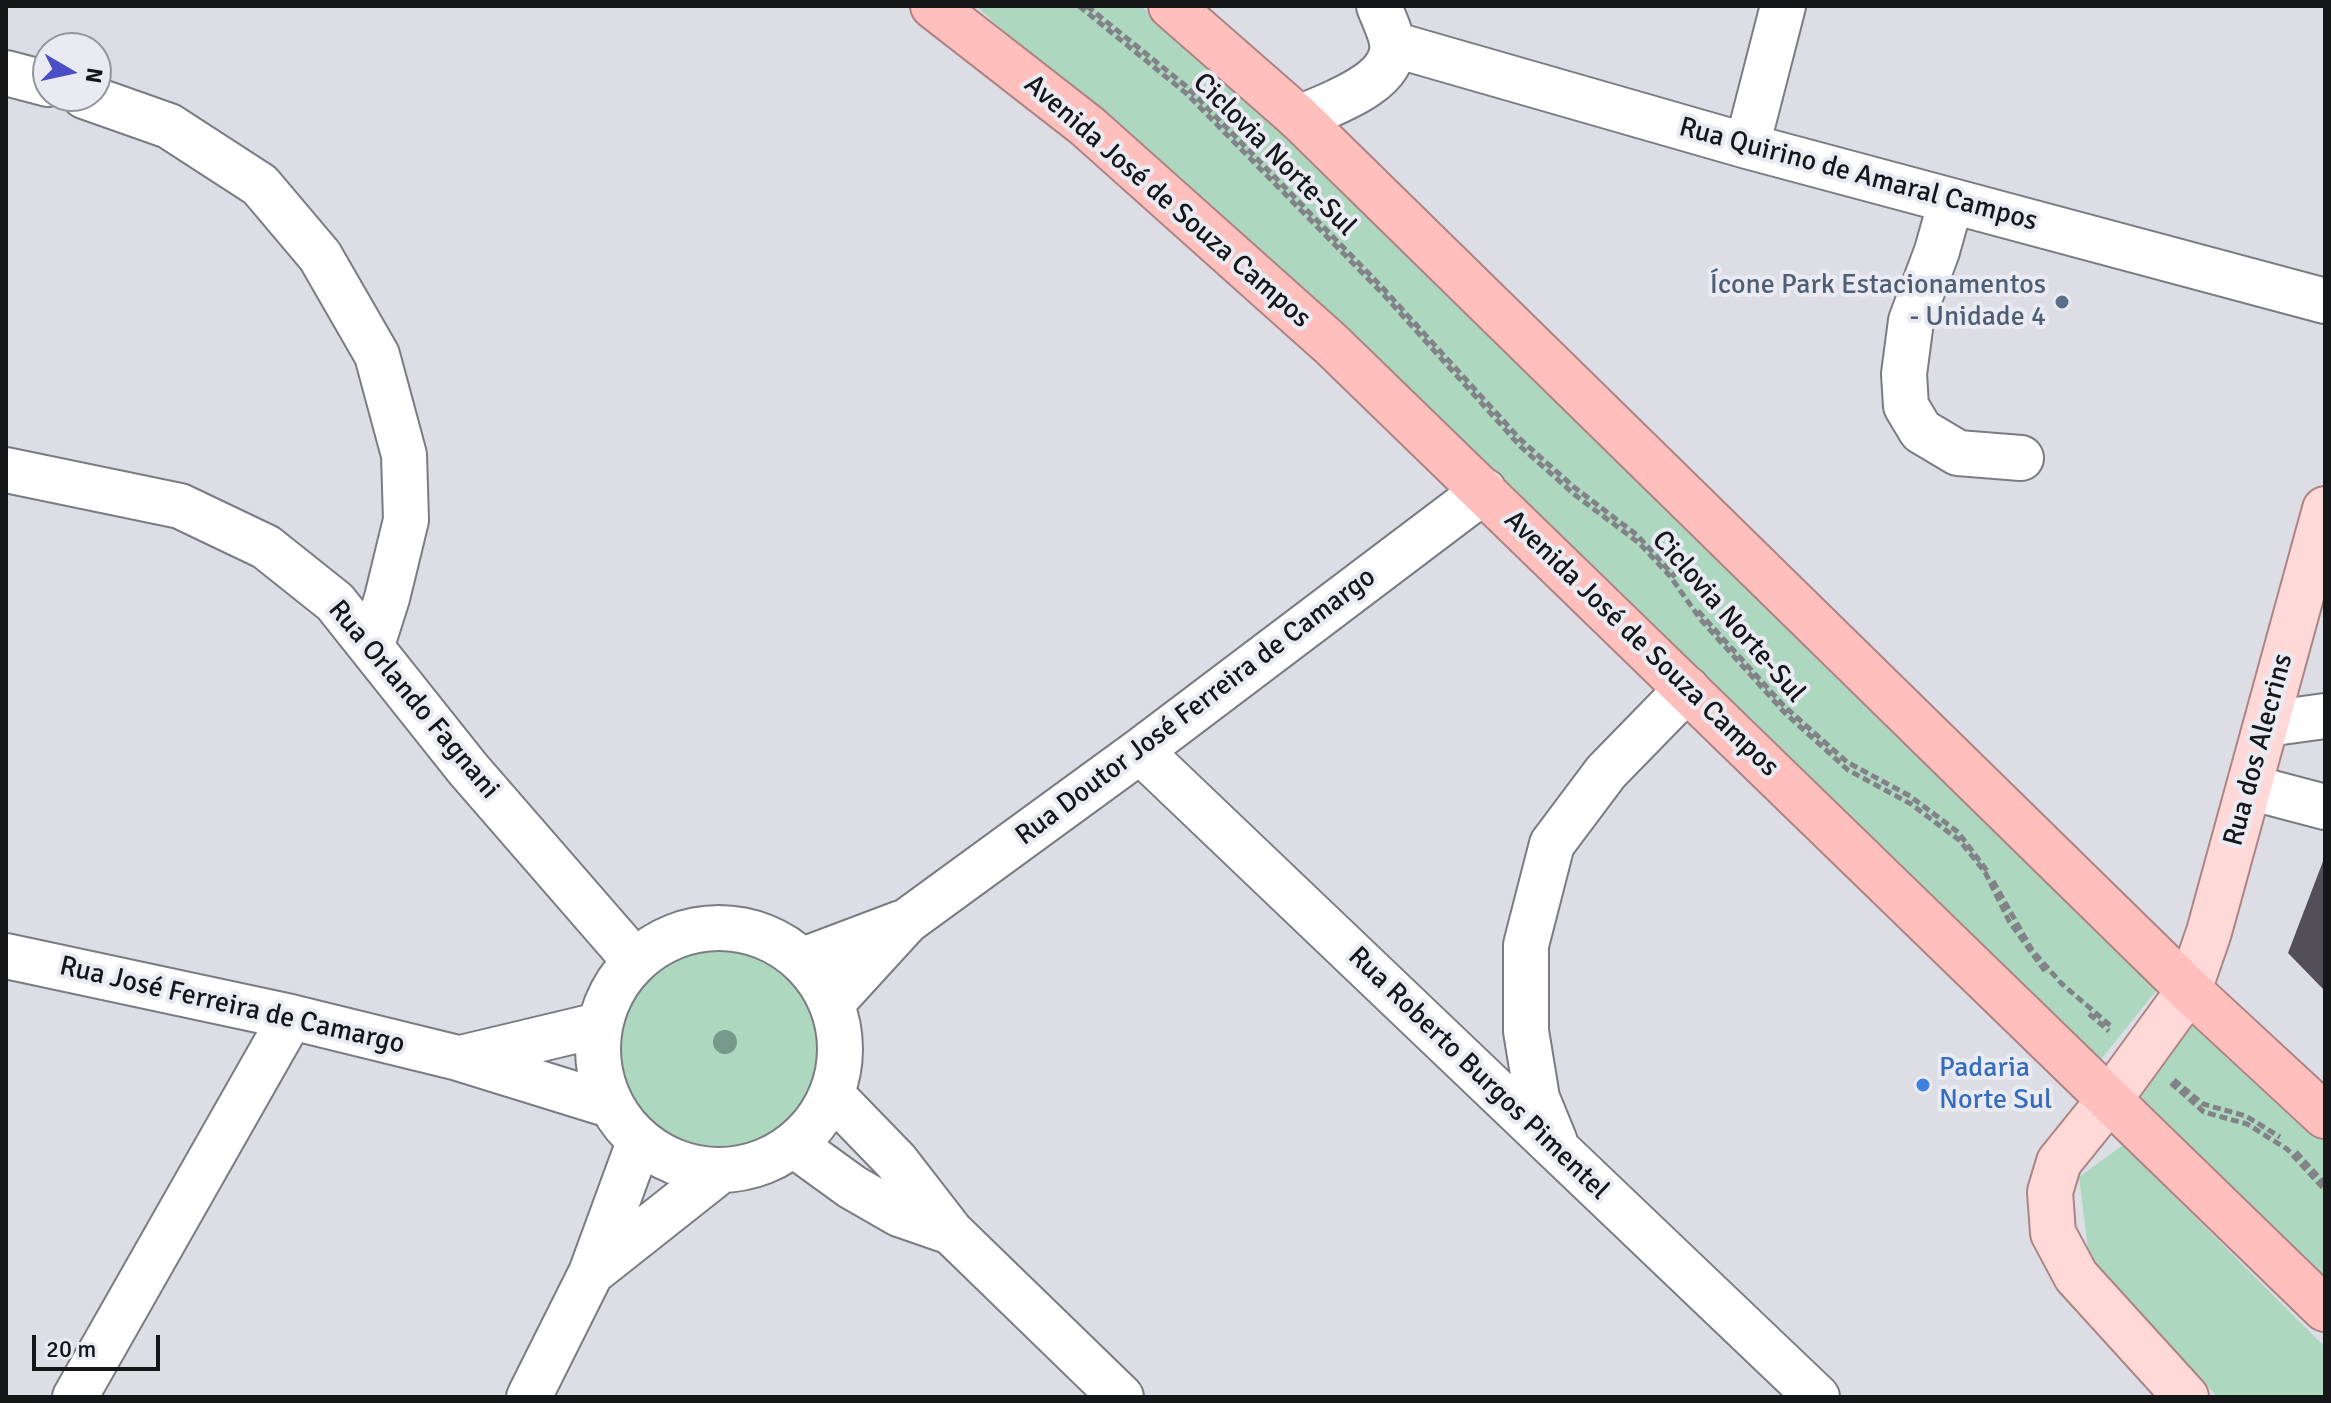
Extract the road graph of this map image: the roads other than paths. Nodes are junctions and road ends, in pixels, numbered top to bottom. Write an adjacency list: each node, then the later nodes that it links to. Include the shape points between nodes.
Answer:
1 (933, 6): 14 (highway, Avenida José de Souza Campos, via 1098,135 1331,344)
2 (1171, 6): 8 (highway)
3 (1783, 6): 9 (street)
4 (1386, 25): 8 (street, via 1387,67 1370,84); 9 (street, Rua Quirino de Amaral Campos)
5 (6, 73): 6 (street)
6 (32, 80)
7 (112, 106): 16 (street, via 169,126 260,185 320,256 377,355 404,455 406,520)
8 (1299, 118): 27 (highway)
9 (1747, 146): 10 (street, Rua Quirino de Amaral Campos)
10 (1951, 201): 11 (street, Rua Quirino de Amaral Campos); 12 (street, via 1911,321 1906,406 1921,431 1958,453)
11 (2325, 301)
12 (2021, 458)
13 (6, 470): 16 (street, Rua Orlando Fagnani, via 180,506 266,547 335,602)
14 (1484, 491): 17 (highway, Avenida José de Souza Campos); 20 (street, Rua Doutor José Ferreira de Camargo)
15 (2325, 509): 19 (main road, Rua dos Alecrins)
16 (372, 645): 25 (street, Rua Orlando Fagnani, via 468,769)
17 (1687, 689): 33 (highway, Avenida José de Souza Campos); 38 (street, via 1606,772 1552,844 1526,945 1526,1031 1537,1098)
18 (2325, 716): 19 (street)
19 (2267, 724): 21 (main road, Rua dos Alecrins)
20 (1140, 751): 23 (street, Rua Doutor José Ferreira de Camargo); 38 (street, Rua Roberto Burgos Pimentel)
21 (2249, 787): 22 (street); 27 (main road, Rua dos Alecrins)
22 (2325, 807)
23 (907, 921): 26 (street, Rua Doutor José Ferreira de Camargo); 28 (street, Rua Doutor José Ferreira de Camargo)
24 (6, 956): 29 (street, Rua José Ferreira de Camargo)
25 (634, 960): 26 (street, via 665,939 700,927 737,927 773,939); 30 (street, via 611,990)
26 (803, 960): 28 (street)
27 (2189, 990): 33 (main road, Rua dos Alecrins); 35 (highway)
28 (832, 1003): 32 (street, via 840,1033 840,1065)
29 (291, 1017): 31 (street, Rua José Ferreira de Camargo); 43 (street)
30 (599, 1025): 31 (street, Rua José Ferreira de Camargo); 34 (street, via 596,1052)
31 (458, 1058): 34 (street, Rua José Ferreira de Camargo)
32 (832, 1095): 37 (street); 40 (street, via 896,1161)
33 (2109, 1100): 42 (highway, Avenida José de Souza Campos); 47 (main road, Rua dos Alecrins, via 2059,1162 2050,1192 2053,1233 2076,1276)
34 (610, 1105): 36 (street)
35 (2325, 1116)
36 (639, 1142): 39 (street, via 676,1164); 41 (street)
37 (794, 1145): 39 (street, via 759,1164); 40 (street, via 887,1207)
38 (1559, 1151): 46 (street, Rua Roberto Burgos Pimentel)
39 (720, 1171): 41 (street)
40 (951, 1232): 45 (street)
41 (591, 1273): 44 (street)
42 (2325, 1309)
43 (75, 1397)
44 (529, 1397)
45 (1121, 1397)
46 (1817, 1397)
47 (2186, 1397)

